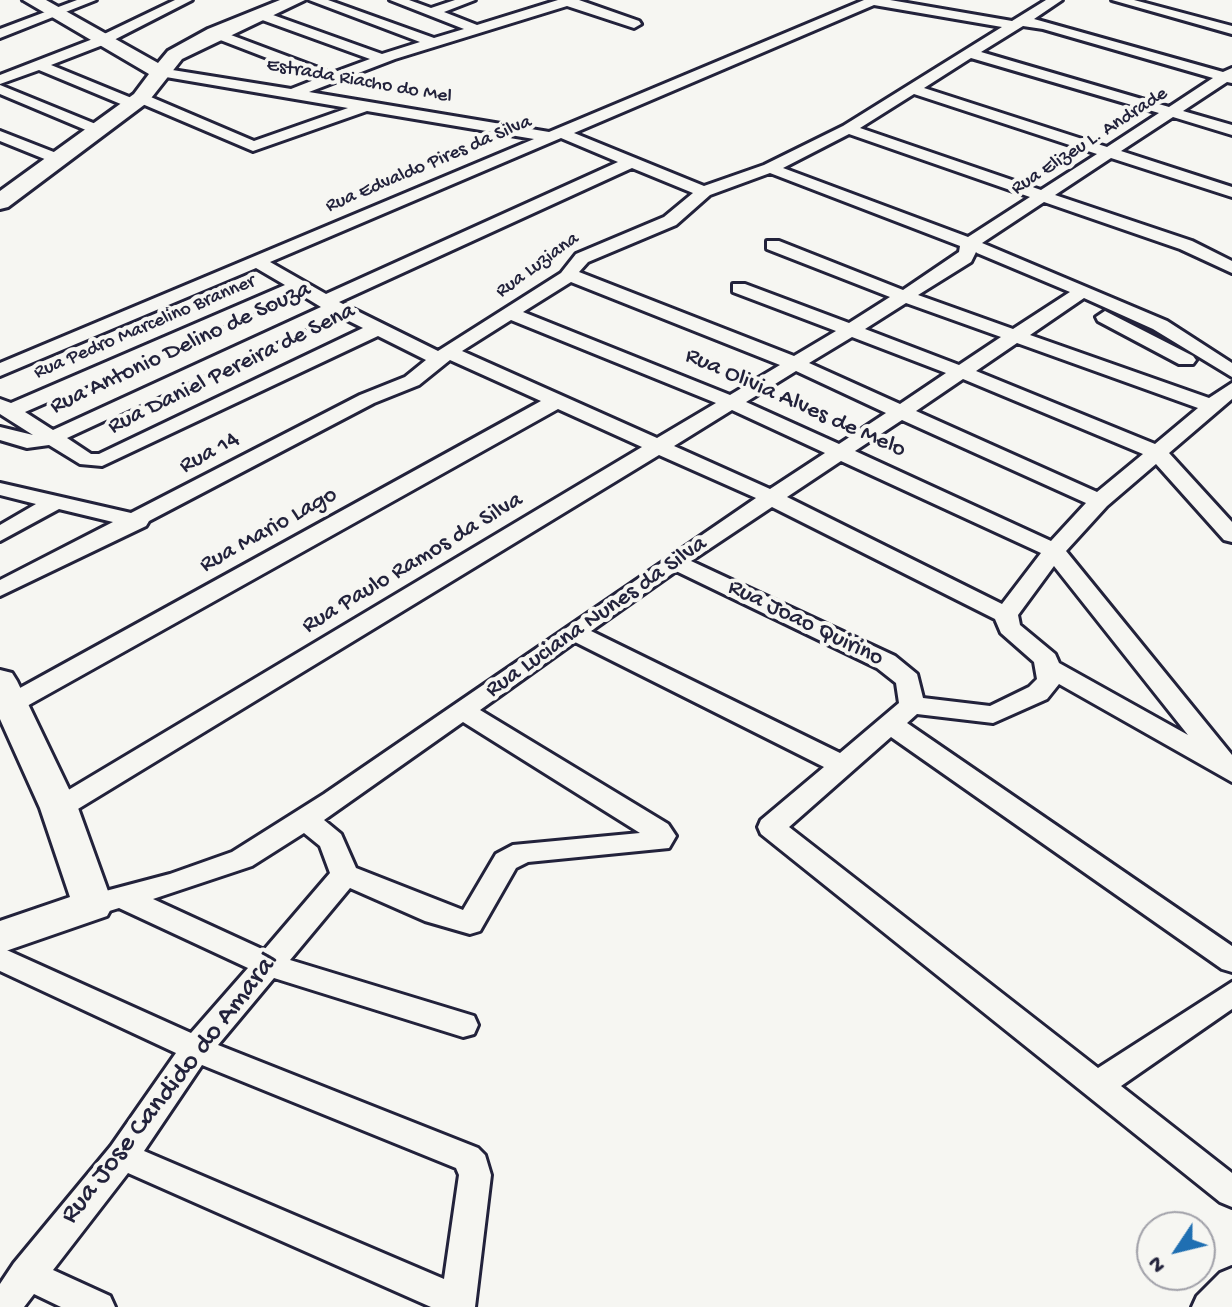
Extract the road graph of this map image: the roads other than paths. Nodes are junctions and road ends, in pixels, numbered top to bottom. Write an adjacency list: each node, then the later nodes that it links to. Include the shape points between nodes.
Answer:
1 (32, 0): 12 (street)
2 (89, 0): 12 (street)
3 (185, 0): 21 (street)
4 (296, 0): 14 (street)
5 (316, 0): 22 (street)
6 (397, 0): 13 (street)
7 (468, 0): 13 (street)
8 (874, 0): 15 (street); 44 (street, Rua Edvaldo Pires da Silva)
9 (1055, 0): 15 (street)
10 (1119, 0): 18 (street)
11 (570, 1): 16 (street); 17 (street)
12 (56, 12): 20 (street); 21 (street)
13 (432, 12): 17 (street)
14 (259, 14): 19 (street); 24 (street)
15 (1017, 23): 23 (street); 31 (street, via 1045,25)
16 (634, 24)
17 (479, 30): 22 (street)
18 (1232, 30)
19 (215, 33): 25 (street); 28 (street, via 175,55)
20 (0, 34)
21 (103, 40): 26 (street); 28 (street)
22 (434, 43): 24 (street)
23 (969, 53): 34 (street); 39 (street)
24 (383, 59): 30 (street)
25 (289, 61): 30 (street); 33 (street)
26 (39, 65): 29 (street); 37 (street)
27 (0, 66): 29 (street)
28 (160, 72): 33 (street, Estrada Riacho do Mel); 37 (street)
29 (15, 74): 32 (street)
30 (331, 78): 36 (street)
31 (1230, 79): 39 (street, Rua Elizeu L. Andrade); 40 (street, Rua Elizeu L. Andrade)
32 (0, 80)
33 (231, 82): 36 (street, Estrada Riacho do Mel)
34 (909, 88): 41 (street); 46 (street)
35 (0, 89): 42 (street)
36 (294, 93): 38 (street, Estrada Riacho do Mel)
37 (137, 101): 38 (street, via 253,146); 42 (street)
38 (370, 105): 44 (street, Estrada Riacho do Mel)
39 (1171, 113): 40 (street); 46 (street, Rua Elizeu L. Andrade)
40 (1190, 118): 43 (street); 46 (street, Rua Elizeu L. Andrade)
41 (848, 129): 49 (street); 52 (street)
42 (98, 130): 47 (street)
43 (1232, 130)
44 (556, 135): 48 (street, Estrada Riacho do Mel); 56 (street, Rua Edvaldo Pires da Silva)
45 (0, 136): 47 (street)
46 (1121, 154): 51 (street); 52 (street, Rua Elizeu L. Andrade)
47 (58, 159): 53 (street)
48 (632, 162): 50 (street, Estrada Riacho do Mel); 63 (street, Rua Antonio Delino de Souza)
49 (770, 168): 50 (street); 55 (street)
50 (704, 192): 58 (street, Rua Luziana, via 670,221 582,258)
51 (1232, 192)
52 (1051, 199): 55 (street, Rua Elizeu L. Andrade); 57 (street, via 1186,245)
53 (0, 202)
54 (773, 245): 61 (street)
55 (971, 251): 61 (street, Rua Paulo Ramos da Silva); 62 (street)
56 (258, 262): 59 (street); 70 (street, Rua Edvaldo Pires da Silva)
57 (1232, 268)
58 (570, 275): 64 (street, Rua Luziana); 69 (street)
59 (298, 286): 63 (street); 77 (street, Rua Pedro Marcelino Branner)
60 (739, 288): 66 (street)
61 (903, 296): 66 (street, Rua Paulo Ramos da Silva); 67 (street)
62 (1076, 296): 67 (street, Rua Luciana Nunes da Silva); 71 (street, via 1160,325); 73 (street)
63 (330, 304): 65 (street); 80 (street, Rua Antonio Delino de Souza)
64 (511, 314): 68 (street, Rua Luziana); 75 (street, Rua Olivia Alves de Melo)
65 (377, 329): 68 (street); 80 (street, Rua Daniel Pereira de Sena, via 110,457 87,460)
66 (851, 330): 69 (street, Rua Paulo Ramos da Silva); 72 (street)
67 (1018, 336): 72 (street, Rua Luciana Nunes da Silva); 76 (street)
68 (444, 356): 74 (street); 88 (street, Rua 14, via 412,381 367,399)
69 (793, 363): 75 (street, Rua Paulo Ramos da Silva); 78 (street)
70 (0, 370)
71 (1232, 371)
72 (964, 373): 78 (street, Rua Luciana Nunes da Silva); 83 (street)
73 (1232, 389): 76 (street)
74 (555, 402): 81 (street); 97 (street, Rua Mario Lago)
75 (731, 402): 81 (street, Rua Paulo Ramos da Silva); 82 (street, Rua Olivia Alves de Melo)
76 (1212, 406): 83 (street)
77 (5, 408): 80 (street)
78 (904, 411): 82 (street, Rua Luciana Nunes da Silva); 87 (street)
79 (0, 433): 80 (street, via 27,442)
80 (49, 439)
81 (660, 446): 85 (street); 103 (street, Rua Paulo Ramos da Silva)
82 (841, 452): 85 (street, Rua Luciana Nunes da Silva); 91 (street, Rua Olivia Alves de Melo)
83 (1157, 452): 87 (street); 90 (street)
84 (0, 489): 86 (street)
85 (772, 498): 92 (street, Rua Luciana Nunes da Silva); 94 (street)
86 (57, 501): 88 (street); 89 (street)
87 (1099, 501): 91 (street)
88 (138, 521): 93 (street, Rua 14)
89 (0, 534)
90 (1232, 535)
91 (1054, 551): 94 (street); 102 (street)
92 (676, 562): 95 (street, Rua Luciana Nunes da Silva); 98 (street, Rua Joao Quirino, via 886,662 908,680)
93 (0, 589)
94 (1006, 615): 96 (street, via 1009,628 1046,659)
95 (576, 633): 99 (street, Rua Luciana Nunes da Silva); 101 (street)
96 (1049, 668): 98 (street, via 1049,681 1038,693 993,715); 102 (street)
97 (5, 693): 103 (street)
98 (912, 705): 100 (street)
99 (463, 711): 104 (street, Rua Luciana Nunes da Silva); 105 (street, via 658,831 659,841 523,852 506,861 470,923)
100 (891, 724): 101 (street); 109 (street)
101 (843, 765): 114 (street, via 771,830)
102 (1231, 772)
103 (59, 808): 106 (street)
104 (305, 819): 105 (street, via 331,841); 106 (street, Rua Luciana Nunes da Silva, via 242,859)
105 (345, 875): 110 (street, Rua Jose Candido do Amaral)
106 (108, 901): 107 (street); 110 (street)
107 (0, 937)
108 (0, 958): 113 (street)
109 (1232, 961)
110 (267, 964): 112 (street); 113 (street, Rua Jose Candido do Amaral)
111 (1232, 994): 114 (street)
112 (463, 1025)
113 (196, 1049): 115 (street, Rua Jose Candido do Amaral); 119 (street, via 467,1158 474,1165)
114 (1097, 1085): 116 (street)
115 (122, 1156): 117 (street, Rua Jose Candido do Amaral); 119 (street)
116 (1232, 1192)
117 (26, 1274): 120 (street, Rua Jose Candido do Amaral); 121 (street)
118 (1232, 1284): 122 (street)
119 (458, 1304)
120 (3, 1307)
121 (98, 1307)
122 (1209, 1307)

